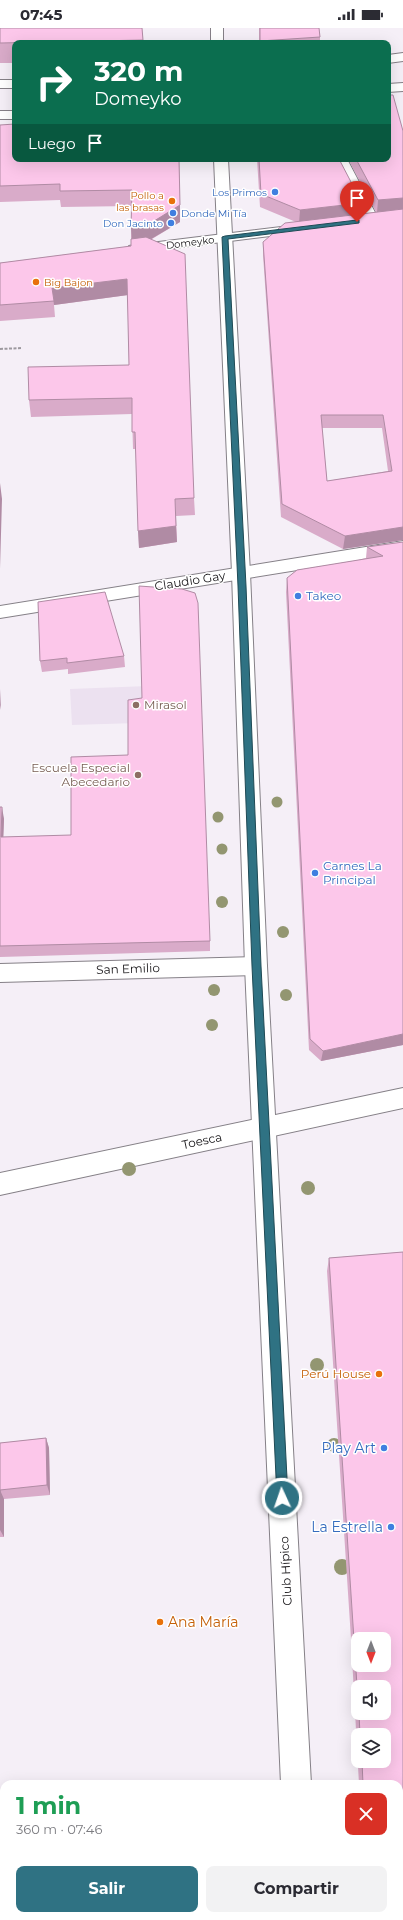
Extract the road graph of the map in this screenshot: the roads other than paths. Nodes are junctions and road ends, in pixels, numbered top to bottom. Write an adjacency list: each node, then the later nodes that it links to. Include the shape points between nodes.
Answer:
1 (217, 28): 2 (main road)
2 (217, 40)
3 (403, 57): 4 (main road)
4 (391, 59)
5 (0, 84): 6 (main road)
6 (12, 84)
7 (403, 87): 8 (main road)
8 (391, 88)
9 (0, 115): 10 (main road)
10 (12, 115)
11 (221, 162): 17 (main road, Club Hípico)
12 (342, 162): 14 (main road)
13 (388, 218): 14 (main road)
14 (372, 220): 15 (main road)
15 (357, 222)
16 (319, 226): 17 (main road, Domeyko)
17 (225, 237): 18 (main road, Domeyko); 20 (main road, Club Hípico)
18 (118, 251)
19 (403, 547): 20 (main road, Claudio Gay)
20 (241, 573): 21 (main road, Claudio Gay); 22 (main road, Club Hípico)
21 (0, 612)
22 (256, 966): 23 (main road, San Emilio); 25 (main road, Club Hípico)
23 (0, 973)
24 (403, 1098): 25 (main road, Toesca)
25 (264, 1127): 26 (main road, Toesca); 27 (main road, Club Hípico)
26 (0, 1184)
27 (296, 1780)

